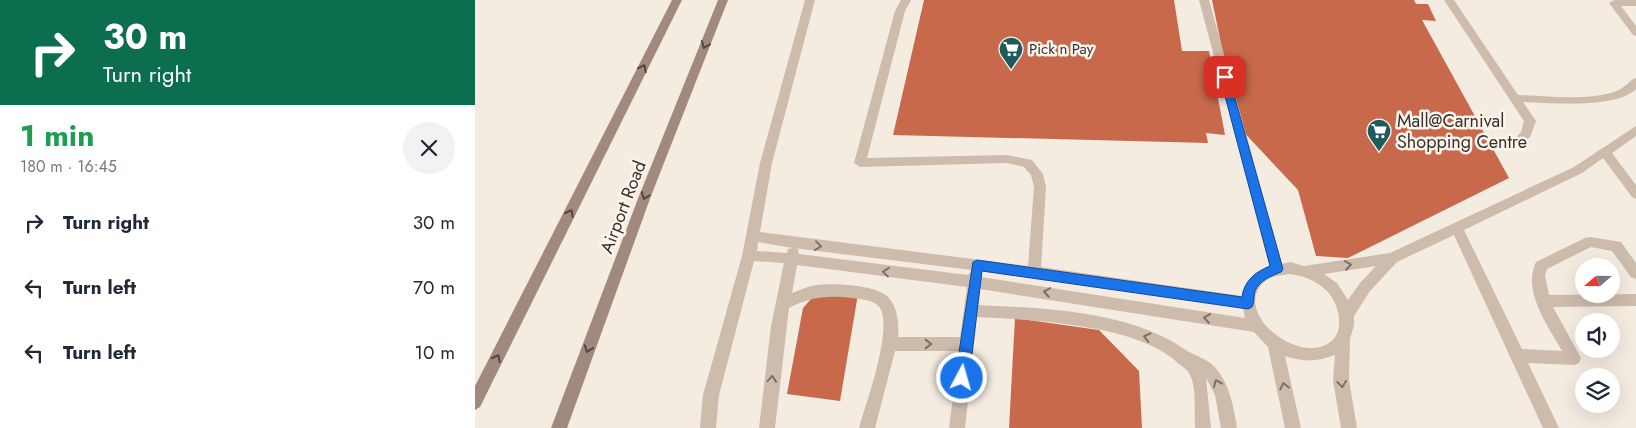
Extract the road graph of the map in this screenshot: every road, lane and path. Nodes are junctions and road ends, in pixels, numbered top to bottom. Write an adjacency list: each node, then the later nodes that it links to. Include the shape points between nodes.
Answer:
1 (677, 0): 40 (main road, one-way to 1)
2 (723, 0): 41 (main road, Airport Road, one-way to 41, via 645,196)
3 (810, 0): 16 (lane, via 766,163)
4 (906, 0): 24 (lane, via 900,11 860,163 1020,160 1028,163 1037,174 1040,187)
5 (1204, 0): 22 (lane)
6 (1449, 0): 10 (lane)
7 (1636, 3): 8 (lane, via 1614,3)
8 (1636, 33)
9 (1636, 81): 10 (lane, via 1630,90 1609,97 1576,100)
10 (1514, 98): 12 (lane, via 1530,121 1526,134)
11 (1636, 130): 13 (lane)
12 (1515, 144)
13 (1605, 152): 14 (lane); 15 (lane, via 1578,170)
14 (1636, 194)
15 (1457, 228): 19 (lane); 39 (lane)
16 (752, 236): 17 (lane); 18 (lane)
17 (795, 243): 20 (lane); 21 (lane, one-way to 21)
18 (749, 256): 20 (lane); 42 (lane, via 711,395)
19 (1392, 258): 23 (lane, one-way to 19); 32 (lane, via 1365,287)
20 (791, 260): 26 (lane, one-way to 20); 29 (lane)
21 (977, 265): 24 (lane); 26 (lane)
22 (1277, 269): 23 (lane); 30 (lane, via 1255,281 1249,291)
23 (1305, 271): 32 (lane, via 1333,288)
24 (1034, 272): 30 (lane)
25 (1636, 273): 28 (lane, via 1616,246 1590,242 1541,266 1538,273)
26 (974, 283): 31 (lane); 33 (lane, one-way to 26, via 1031,289)
27 (1636, 300): 28 (lane)
28 (1543, 301): 39 (lane, via 1574,358)
29 (783, 304): 35 (lane, via 814,291 849,292 882,299 892,331); 43 (lane, one-way to 29)
30 (1248, 304): 33 (lane)
31 (970, 311): 36 (lane); 38 (lane, one-way to 31, via 1159,340 1072,318)
32 (1347, 314): 34 (lane, via 1348,328)
33 (1255, 326): 37 (lane)
34 (1343, 340): 37 (lane, via 1327,351 1306,355); 49 (lane, one-way to 49, via 1341,380)
35 (890, 344): 36 (lane, one-way to 36); 44 (lane)
36 (966, 344): 45 (lane)
37 (1275, 344): 48 (lane, one-way to 37)
38 (1182, 356): 46 (lane, via 1196,369); 47 (lane, one-way to 38, via 1216,378 1201,362)
39 (1517, 356): 50 (lane)
40 (475, 402)
41 (559, 428)
42 (708, 428)
43 (767, 428)
44 (867, 428)
45 (957, 428)
46 (1203, 428)
47 (1229, 428)
48 (1293, 428)
49 (1349, 428)
50 (1551, 428)

